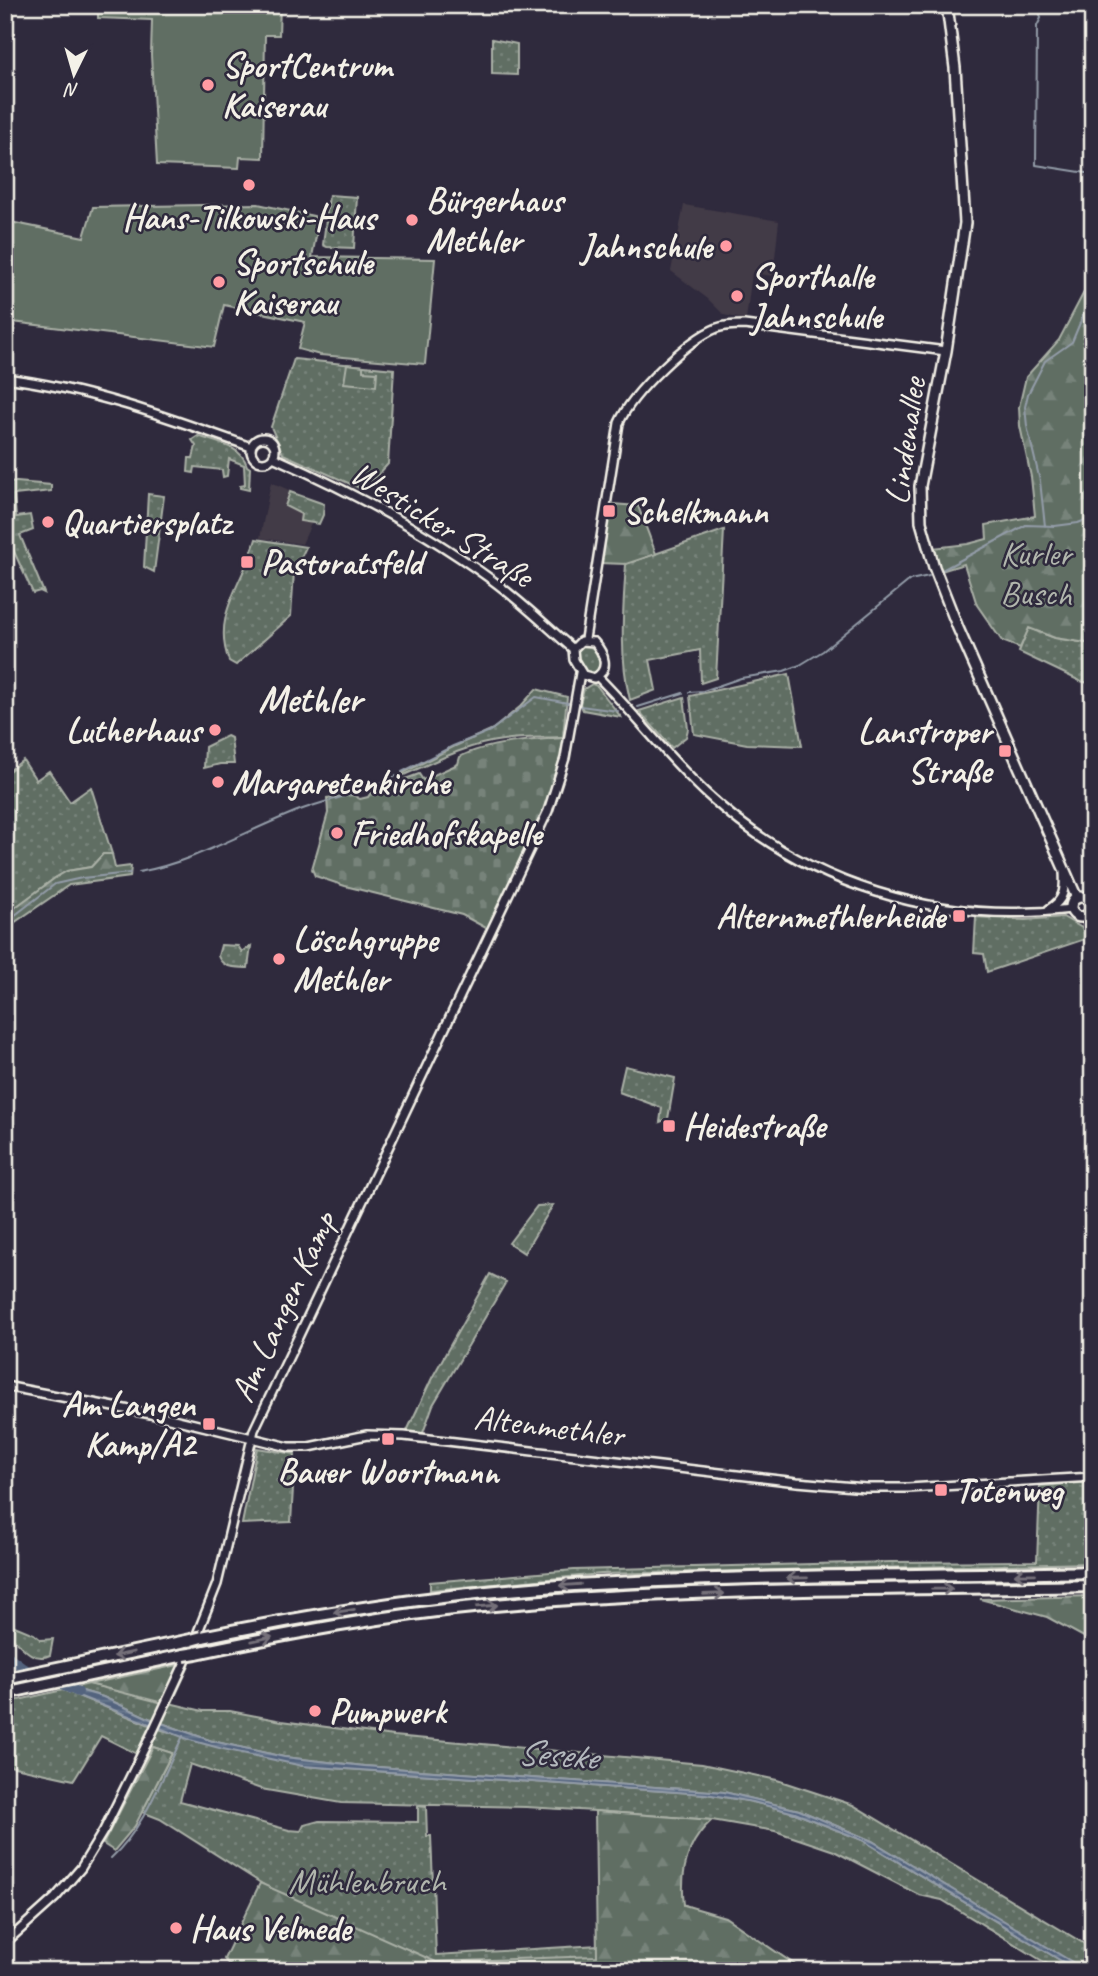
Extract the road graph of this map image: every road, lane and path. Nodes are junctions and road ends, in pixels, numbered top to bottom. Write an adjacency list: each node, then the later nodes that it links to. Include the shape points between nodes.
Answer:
1 (947, 5): 2 (main road, Lindenallee, via 965,223)
2 (947, 351): 6 (street, via 744,325 718,327 693,341 631,402 620,423); 10 (main road, Lindenallee, via 920,486 922,530 958,628)
3 (5, 378): 4 (street, via 113,400)
4 (251, 447): 5 (street, via 257,461); 5 (street, via 258,438 269,439 275,447)
5 (273, 457): 7 (street, Westicker Straße, via 421,533 499,585)
6 (585, 639): 7 (street); 9 (street, via 597,645 604,660)
7 (573, 649): 8 (street)
8 (580, 673): 9 (street); 18 (street, Am Langen Kamp, via 565,758 548,811)
9 (598, 677): 14 (street, via 707,794 775,846 809,865 882,895 921,904 997,913)
10 (1063, 866): 11 (main road, Lindenallee); 14 (street, via 1063,897)
11 (1077, 898): 12 (main road, via 1085,897); 13 (main road)
12 (1092, 905): 15 (main road)
13 (1071, 909): 14 (street); 15 (main road, via 1076,917)
14 (1046, 911)
15 (1086, 917): 16 (main road)
16 (1093, 930)
17 (5, 1387): 18 (street, Altenmethler, via 161,1416)
18 (251, 1439): 19 (street, Altenmethler, via 299,1448 367,1435 404,1436 874,1488); 24 (street, Am Langen Kamp, via 217,1584 152,1733 81,1868)
19 (1093, 1477)
20 (1093, 1572): 22 (highway, one-way to 22, bridge, via 561,1586 418,1600 280,1621)
21 (1093, 1586): 23 (highway, one-way to 21, bridge, via 345,1624 524,1602)
22 (5, 1679)
23 (5, 1693)
24 (5, 1943)

